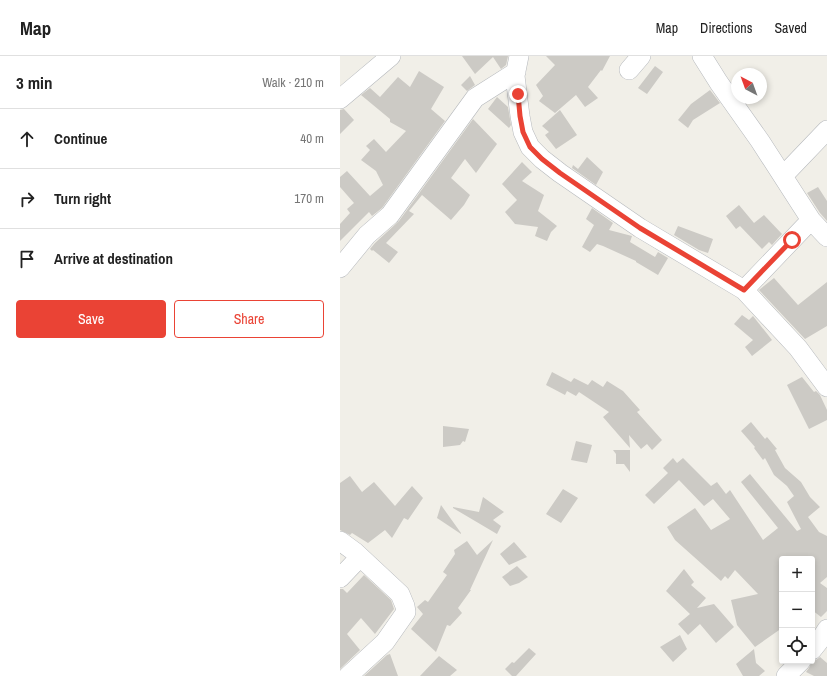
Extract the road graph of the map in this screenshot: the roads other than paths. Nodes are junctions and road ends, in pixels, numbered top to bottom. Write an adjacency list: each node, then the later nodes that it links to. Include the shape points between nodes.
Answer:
1 (391, 56): 4 (street)
2 (702, 56): 6 (street)
3 (517, 64): 9 (street, via 475,98 390,215 367,235); 10 (street, via 515,76 523,132 530,147 542,159 640,228)
4 (342, 96)
5 (827, 130): 6 (street)
6 (783, 176): 7 (street)
7 (812, 220): 8 (street); 10 (street)
8 (827, 237)
9 (340, 268)
10 (744, 290): 11 (street, via 798,348)
11 (827, 387)
12 (340, 541): 13 (street)
13 (360, 557): 14 (street); 18 (street, via 400,594 406,612 385,642)
14 (340, 578)
15 (827, 629): 16 (street)
16 (815, 646)
17 (798, 664): 19 (street)
18 (348, 676)
19 (786, 676)

